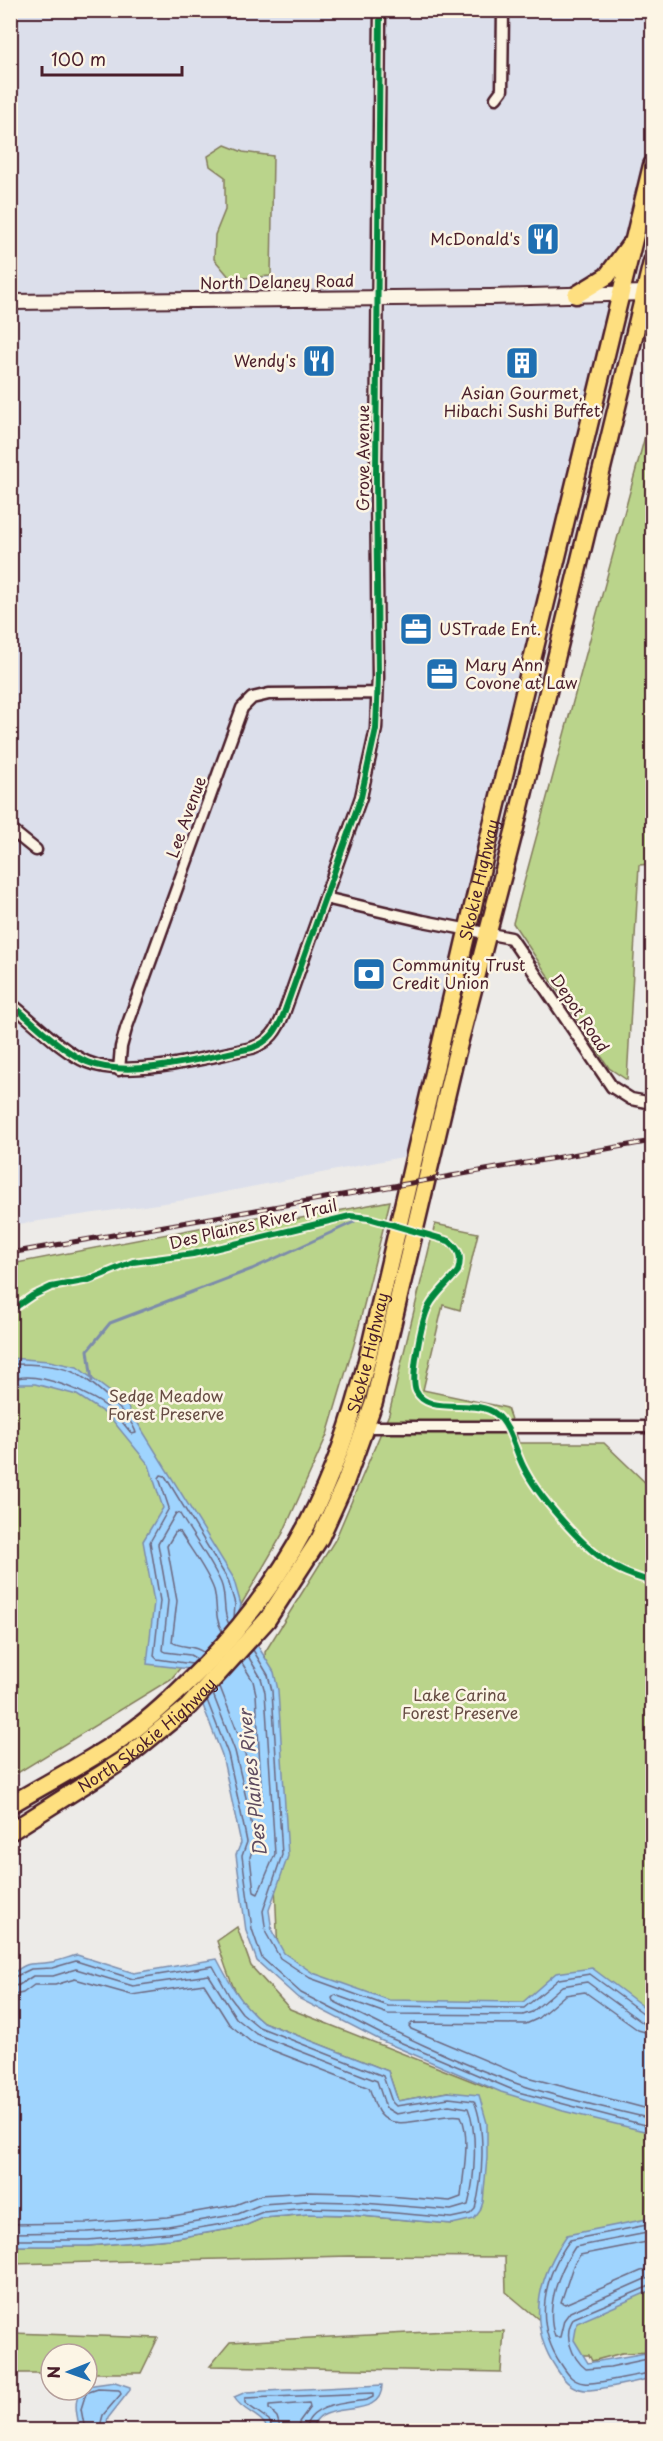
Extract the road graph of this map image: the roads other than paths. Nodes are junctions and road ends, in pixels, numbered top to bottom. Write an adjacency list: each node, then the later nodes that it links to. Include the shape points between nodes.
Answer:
1 (380, 10): 10 (street, Grove Avenue)
2 (503, 10): 3 (street, via 502,90)
3 (496, 98)
4 (652, 165): 5 (highway, Skokie Highway)
5 (635, 238): 8 (highway, Skokie Highway); 9 (highway, via 606,276)
6 (652, 262): 7 (highway, Skokie Highway)
7 (649, 293): 8 (street, North Delaney Road); 17 (highway, Skokie Highway)
8 (621, 294): 9 (street, North Delaney Road); 16 (highway, Skokie Highway)
9 (576, 295): 10 (street, North Delaney Road)
10 (377, 298): 11 (street, North Delaney Road); 12 (street, Grove Avenue)
11 (10, 302)
12 (377, 693): 15 (street, Grove Avenue, via 376,729 366,778); 19 (street, Lee Avenue, via 268,694 252,698 242,708 130,1019)
13 (10, 829): 14 (street)
14 (36, 850)
15 (325, 898): 16 (street, Depot Road); 19 (street, Grove Avenue, via 284,1013 271,1038 252,1048)
16 (468, 930): 17 (street, Depot Road); 21 (highway, Skokie Highway)
17 (488, 934): 20 (street, Depot Road, via 511,938 612,1087 631,1099); 21 (highway, Skokie Highway)
18 (10, 1003): 19 (street, via 74,1055)
19 (119, 1070)
20 (652, 1102)
21 (358, 1426): 22 (street); 23 (highway, Skokie Highway, via 345,1483 320,1538); 24 (highway, Skokie Highway, via 285,1566 257,1606)
22 (652, 1427)
23 (267, 1620): 26 (highway, North Skokie Highway, via 188,1707 122,1761)
24 (181, 1689): 25 (highway, North Skokie Highway, via 134,1730)
25 (10, 1805)
26 (10, 1832)

